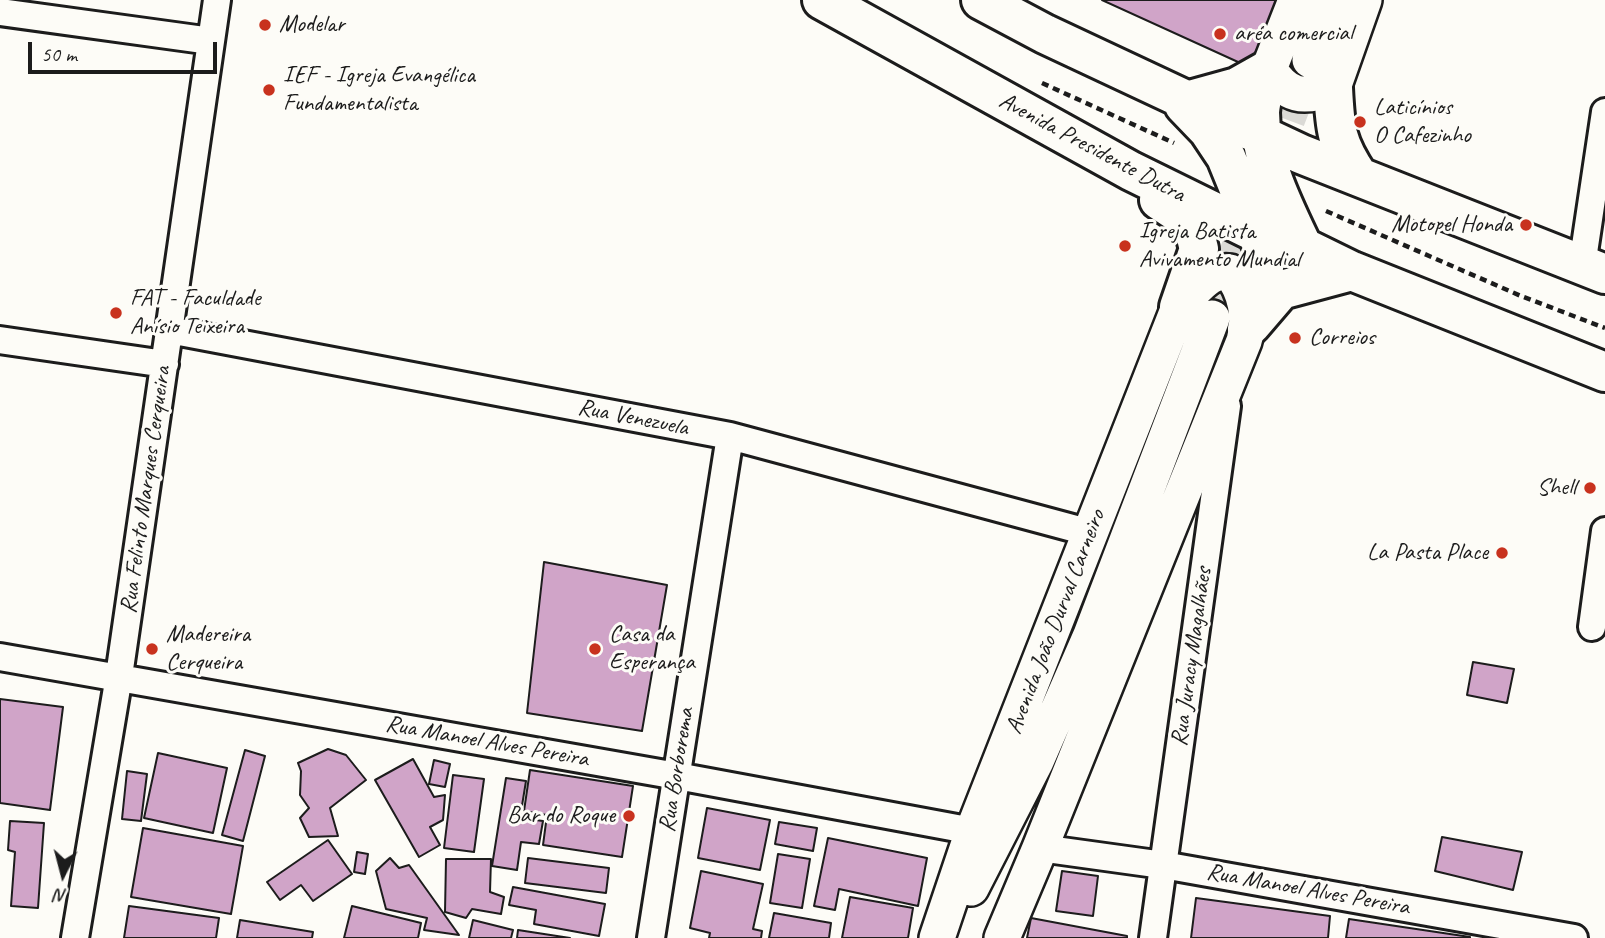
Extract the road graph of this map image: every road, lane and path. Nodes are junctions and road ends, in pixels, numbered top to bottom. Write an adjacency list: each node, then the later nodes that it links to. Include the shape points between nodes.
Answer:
1 (217, 0): 8 (street, Rua Felinto Marques Cerqueira)
2 (822, 0): 16 (highway, Avenida Presidente Dutra)
3 (1296, 0): 9 (main road)
4 (1332, 0): 10 (main road)
5 (1364, 0): 10 (main road)
6 (990, 3): 12 (highway)
7 (0, 12): 8 (street)
8 (211, 41): 25 (street, Rua Felinto Marques Cerqueira)
9 (1269, 69): 10 (main road, via 1286,89 1298,94 1321,93); 12 (highway, via 1237,88); 14 (highway, via 1260,110)
10 (1322, 74): 17 (highway, via 1339,142)
11 (1038, 81): 15 (path)
12 (1181, 97): 14 (highway); 19 (highway, via 1226,157)
13 (1605, 112): 21 (street)
14 (1262, 136): 17 (highway); 20 (highway, via 1268,167)
15 (1184, 147)
16 (1131, 171): 19 (highway, Avenida Presidente Dutra); 23 (highway, via 1151,194 1192,222)
17 (1359, 177): 21 (highway)
18 (1326, 211): 24 (path)
19 (1255, 232): 20 (highway, Avenida Presidente Dutra); 23 (highway, via 1265,253 1264,268)
20 (1303, 247): 22 (highway, Avenida Presidente Dutra)
21 (1593, 270)
22 (1352, 271): 23 (highway, via 1281,290); 28 (highway, Avenida Presidente Dutra)
23 (1213, 318): 29 (main road); 32 (main road, Avenida João Durval Carneiro); 36 (main road, via 1096,622)
24 (1605, 328)
25 (169, 330): 27 (street, Rua Felinto Marques Cerqueira); 30 (street, Rua Venezuela)
26 (0, 340): 27 (street)
27 (164, 364): 35 (street, Rua Felinto Marques Cerqueira)
28 (1605, 372)
29 (1232, 376): 39 (main road); 40 (street, Rua Juracy Magalhães)
30 (730, 436): 32 (street, Rua Venezuela); 37 (street, Rua Borborema)
31 (1605, 531): 33 (street)
32 (1091, 533): 38 (main road, Avenida João Durval Carneiro)
33 (1592, 627)
34 (0, 657): 35 (street, Rua Manoel Alves Pereira)
35 (119, 676): 37 (street, Rua Manoel Alves Pereira); 41 (street, Rua Felinto Marques Cerqueira)
36 (1036, 761): 43 (main road, via 986,861); 44 (main road)
37 (677, 776): 38 (street, Rua Manoel Alves Pereira); 42 (street, Rua Borborema)
38 (973, 831): 43 (main road, Avenida João Durval Carneiro)
39 (1040, 848): 40 (street, Rua Manoel Alves Pereira); 45 (main road)
40 (1163, 865): 46 (street, Rua Juracy Magalhães); 47 (street, Rua Manoel Alves Pereira)
41 (75, 938)
42 (651, 938)
43 (938, 938)
44 (995, 938)
45 (1002, 938)
46 (1153, 938)
47 (1574, 938)

